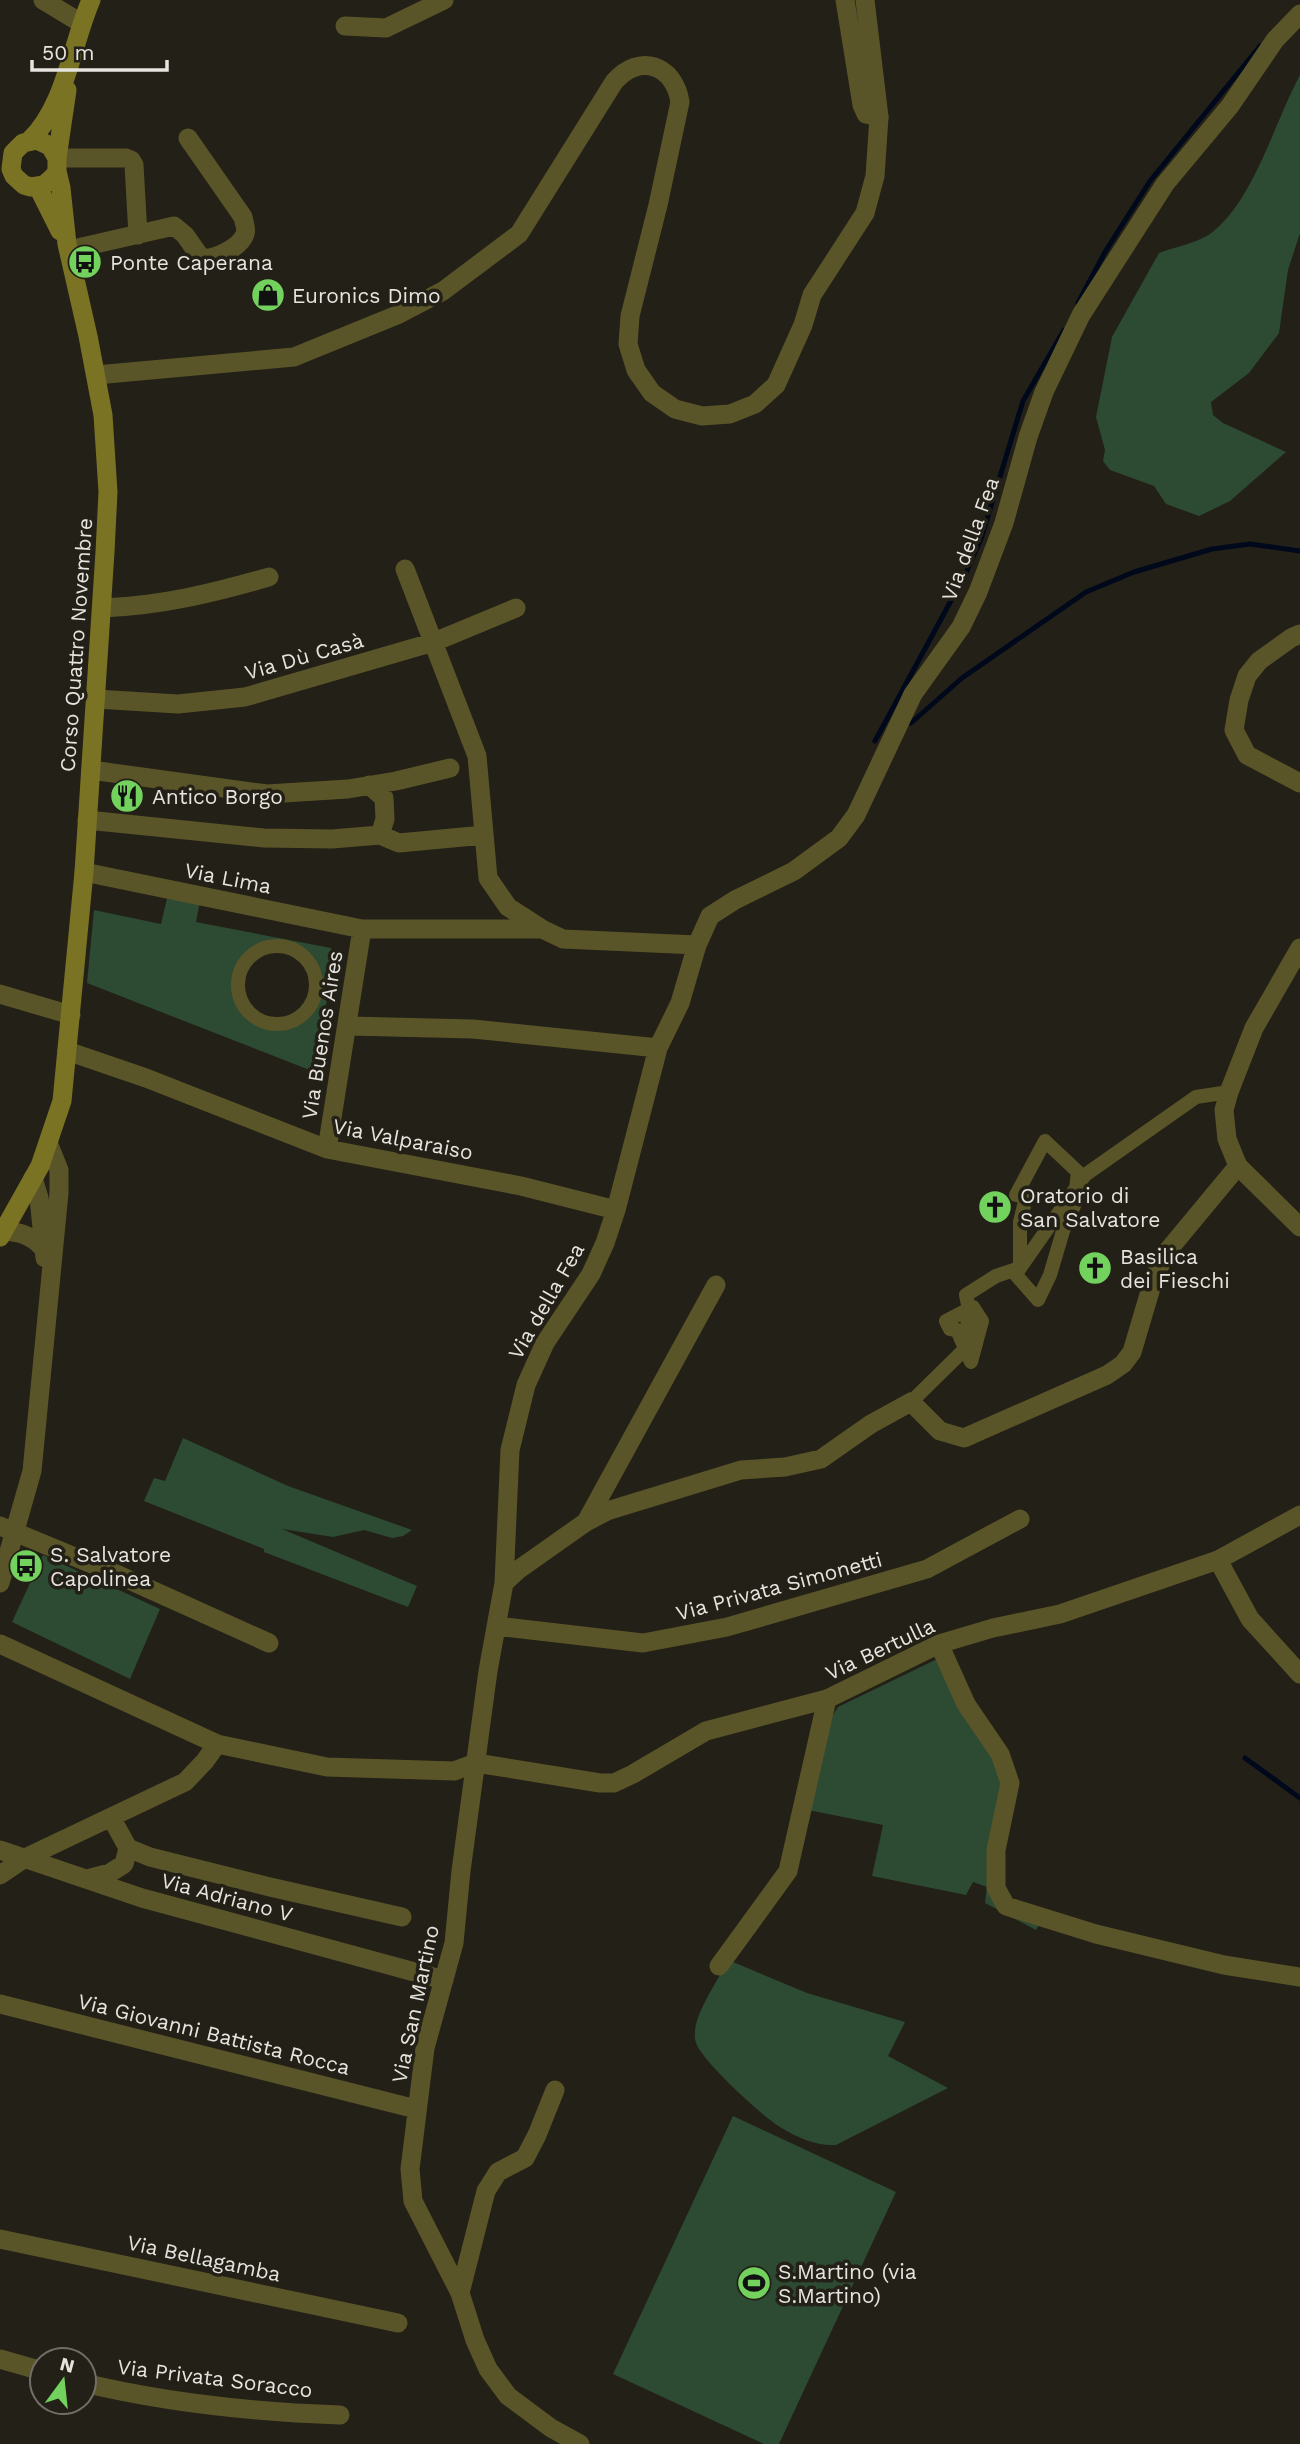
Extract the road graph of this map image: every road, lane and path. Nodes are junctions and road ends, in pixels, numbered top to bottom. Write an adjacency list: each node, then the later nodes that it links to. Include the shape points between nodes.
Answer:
1 (43, 0): 7 (street)
2 (91, 0): 7 (main road)
3 (444, 0): 8 (street, via 386,28)
4 (845, 0): 10 (street, via 862,105 866,114)
5 (865, 0): 10 (street)
6 (1300, 14): 37 (street, Via della Fea, via 1165,184 1081,315 1044,392 978,592 961,626 913,694 856,815 839,838 794,871 710,916)
7 (81, 23): 9 (main road)
8 (345, 26)
9 (72, 56): 12 (main road, via 50,113); 14 (main road)
10 (879, 117): 19 (street, via 875,176 865,214 811,295 776,385 755,404 730,414 702,416 675,409 652,393 636,370 628,344 630,316 680,102 679,90 665,72 643,65 622,73 614,82 519,234 443,290 397,315 294,357)
11 (188, 138): 17 (street, via 243,217 246,231 242,241 208,259 174,226)
12 (30, 140): 13 (main road); 14 (main road, via 44,142 54,152)
13 (6, 155): 15 (main road, via 11,169)
14 (57, 164): 16 (main road, via 50,181); 17 (street, via 131,160); 18 (main road)
15 (7, 174): 16 (main road, via 24,185)
16 (38, 187): 18 (main road)
17 (138, 234): 18 (street)
18 (68, 247): 19 (main road, Corso Quattro Novembre)
19 (96, 375): 22 (main road, Corso Quattro Novembre, via 107,452)
20 (405, 569): 25 (street)
21 (269, 577): 22 (street, via 185,599)
22 (102, 608): 26 (main road, Corso Quattro Novembre)
23 (516, 608): 25 (street, Via Dù Casà)
24 (1300, 634): 29 (street, via 1259,661 1247,676 1234,730 1247,755)
25 (434, 642): 26 (street, Via Dù Casà, via 228,700 177,704); 33 (street, via 477,756)
26 (96, 699): 28 (main road, Corso Quattro Novembre)
27 (450, 768): 30 (street)
28 (91, 771): 30 (street, via 267,794); 31 (main road, Corso Quattro Novembre)
29 (1300, 783)
30 (369, 785): 32 (street, via 384,798)
31 (87, 820): 32 (street, via 264,838); 34 (main road, Corso Quattro Novembre)
32 (380, 835): 33 (street, via 399,843)
33 (484, 835): 36 (street, via 488,878 508,907)
34 (84, 872): 35 (street, Via Lima); 40 (main road, Corso Quattro Novembre)
35 (362, 929): 36 (street, Via Lima); 42 (street, Via Buenos Aires)
36 (542, 929): 37 (street, via 563,939)
37 (696, 945): 43 (street, Via della Fea, via 680,1003)
38 (1300, 948): 45 (street, via 1254,1028)
39 (0, 994): 40 (street)
40 (71, 1015): 44 (main road, Corso Quattro Novembre)
41 (274, 1024): 41 (street, via 301,1017 316,994 312,966 299,952 281,946 254,954 239,978 243,1005 256,1018)
42 (349, 1026): 43 (street, via 472,1029); 47 (street, Via Buenos Aires)
43 (658, 1048): 51 (street, Via della Fea)
44 (67, 1051): 46 (main road, Corso Quattro Novembre, via 62,1101); 47 (street, Via Valparaiso)
45 (1229, 1092): 48 (street, via 1224,1110 1227,1139); 50 (street, via 1196,1097 1085,1175)
46 (49, 1145): 49 (main road, Corso Quattro Novembre); 56 (street, via 59,1170)
47 (327, 1149): 51 (street, Via Valparaiso, via 521,1186)
48 (1238, 1167): 52 (street); 60 (street, via 1165,1254 1132,1352 1123,1364 964,1438 940,1431)
49 (33, 1178): 53 (main road, Corso Quattro Novembre); 54 (street)
50 (1076, 1188): 55 (street); 55 (street, via 1081,1190 1038,1300 1016,1275); 55 (street, via 1078,1172 1045,1141 1016,1195 1026,1197 1020,1222)
51 (616, 1210): 67 (street, Via della Fea, via 592,1274 545,1343 526,1385 510,1450)
52 (1300, 1227)
53 (2, 1234): 54 (street, via 24,1234)
54 (42, 1247): 56 (street)
55 (1020, 1268): 58 (street, via 996,1276 966,1295)
56 (50, 1279): 64 (street, via 32,1471)
57 (716, 1284): 63 (street)
58 (969, 1309): 59 (street); 59 (street, via 946,1321 950,1329 957,1330)
59 (965, 1349): 60 (street)
60 (911, 1402): 63 (street, via 821,1459 741,1470 607,1511)
61 (1300, 1515): 65 (street, Via Bertulla)
62 (1020, 1519): 68 (street, Via Privata Simonetti, via 927,1569 727,1627 643,1643)
63 (586, 1522): 67 (street)
64 (8, 1530): 66 (street); 69 (street)
65 (1218, 1560): 71 (street, Via Bertulla, via 1060,1614); 72 (street, via 1250,1619)
66 (0, 1583)
67 (504, 1583): 68 (street, Via della Fea)
68 (496, 1626): 75 (street, Via San Martino)
69 (269, 1643)
70 (0, 1644): 74 (street)
71 (939, 1644): 73 (street, Via Bertulla); 84 (street, via 966,1703 1000,1754 1010,1783 996,1850 996,1888 1006,1906 1198,1959)
72 (1300, 1674)
73 (827, 1699): 75 (street, Via Bertulla, via 706,1731 614,1783); 83 (street, via 789,1871)
74 (217, 1744): 75 (street, via 327,1768 454,1771); 76 (street, via 185,1782)
75 (476, 1763): 85 (street, Via San Martino, via 454,1943)
76 (112, 1819): 77 (street); 79 (street)
77 (128, 1848): 81 (street, via 124,1864); 82 (street, via 232,1878)
78 (0, 1850): 79 (street, Via Adriano V)
79 (25, 1858): 80 (street); 81 (street, Via Adriano V)
80 (0, 1875)
81 (87, 1879): 85 (street, Via Adriano V)
82 (402, 1917)
83 (719, 1966)
84 (1300, 1977)
85 (444, 1980): 88 (street, Via San Martino, via 425,2048)
86 (0, 2004): 88 (street, Via Giovanni Battista Rocca)
87 (555, 2090): 90 (street, via 525,2158 498,2172 486,2191)
88 (416, 2109): 90 (street, Via San Martino, via 410,2169 413,2201)
89 (0, 2239): 91 (street, Via Bellagamba)
90 (460, 2292): 96 (street, Via San Martino, via 488,2369 508,2396)
91 (398, 2323)
92 (0, 2359): 93 (street)
93 (28, 2367)
94 (98, 2386): 95 (street, Via Privata Soracco, via 144,2397)
95 (340, 2415)
96 (580, 2444)

